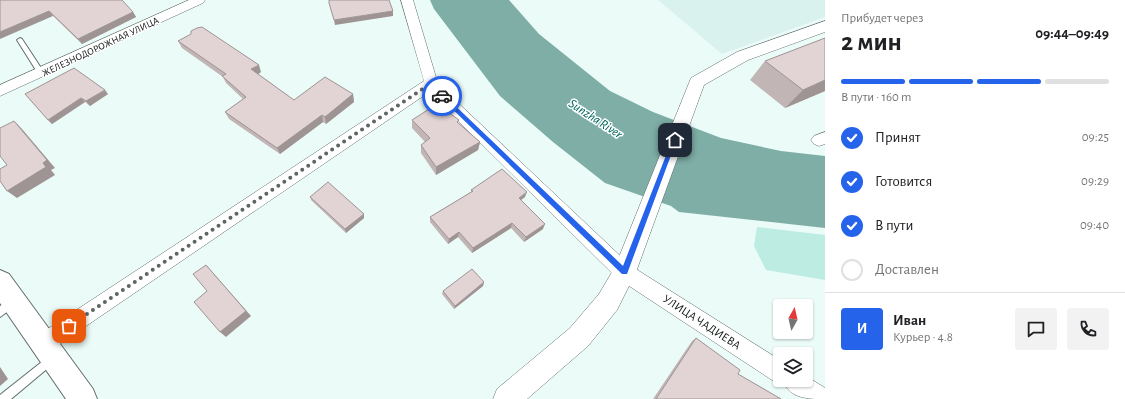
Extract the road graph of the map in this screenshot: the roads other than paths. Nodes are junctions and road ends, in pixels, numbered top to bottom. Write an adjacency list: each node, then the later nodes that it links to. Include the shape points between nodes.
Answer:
1 (199, 0): 5 (street, ЖЕЛЕЗНОДОРОЖНАЯ УЛИЦА)
2 (407, 0): 6 (street)
3 (825, 26): 8 (street, via 729,62 697,82)
4 (20, 40): 5 (lane)
5 (41, 73): 7 (street, ЖЕЛЕЗНОДОРОЖНАЯ УЛИЦА)
6 (430, 84): 8 (street, УЛИЦА ЧАДИЕВА); 10 (street)
7 (0, 91)
8 (624, 272): 11 (street, УЛИЦА ЧАДИЕВА); 15 (street, via 608,302 579,337)
9 (5, 298): 10 (main road)
10 (49, 350): 13 (lane); 14 (main road)
11 (773, 368)
12 (804, 387): 16 (street)
13 (3, 399)
14 (84, 399)
15 (507, 399)
16 (823, 399)

